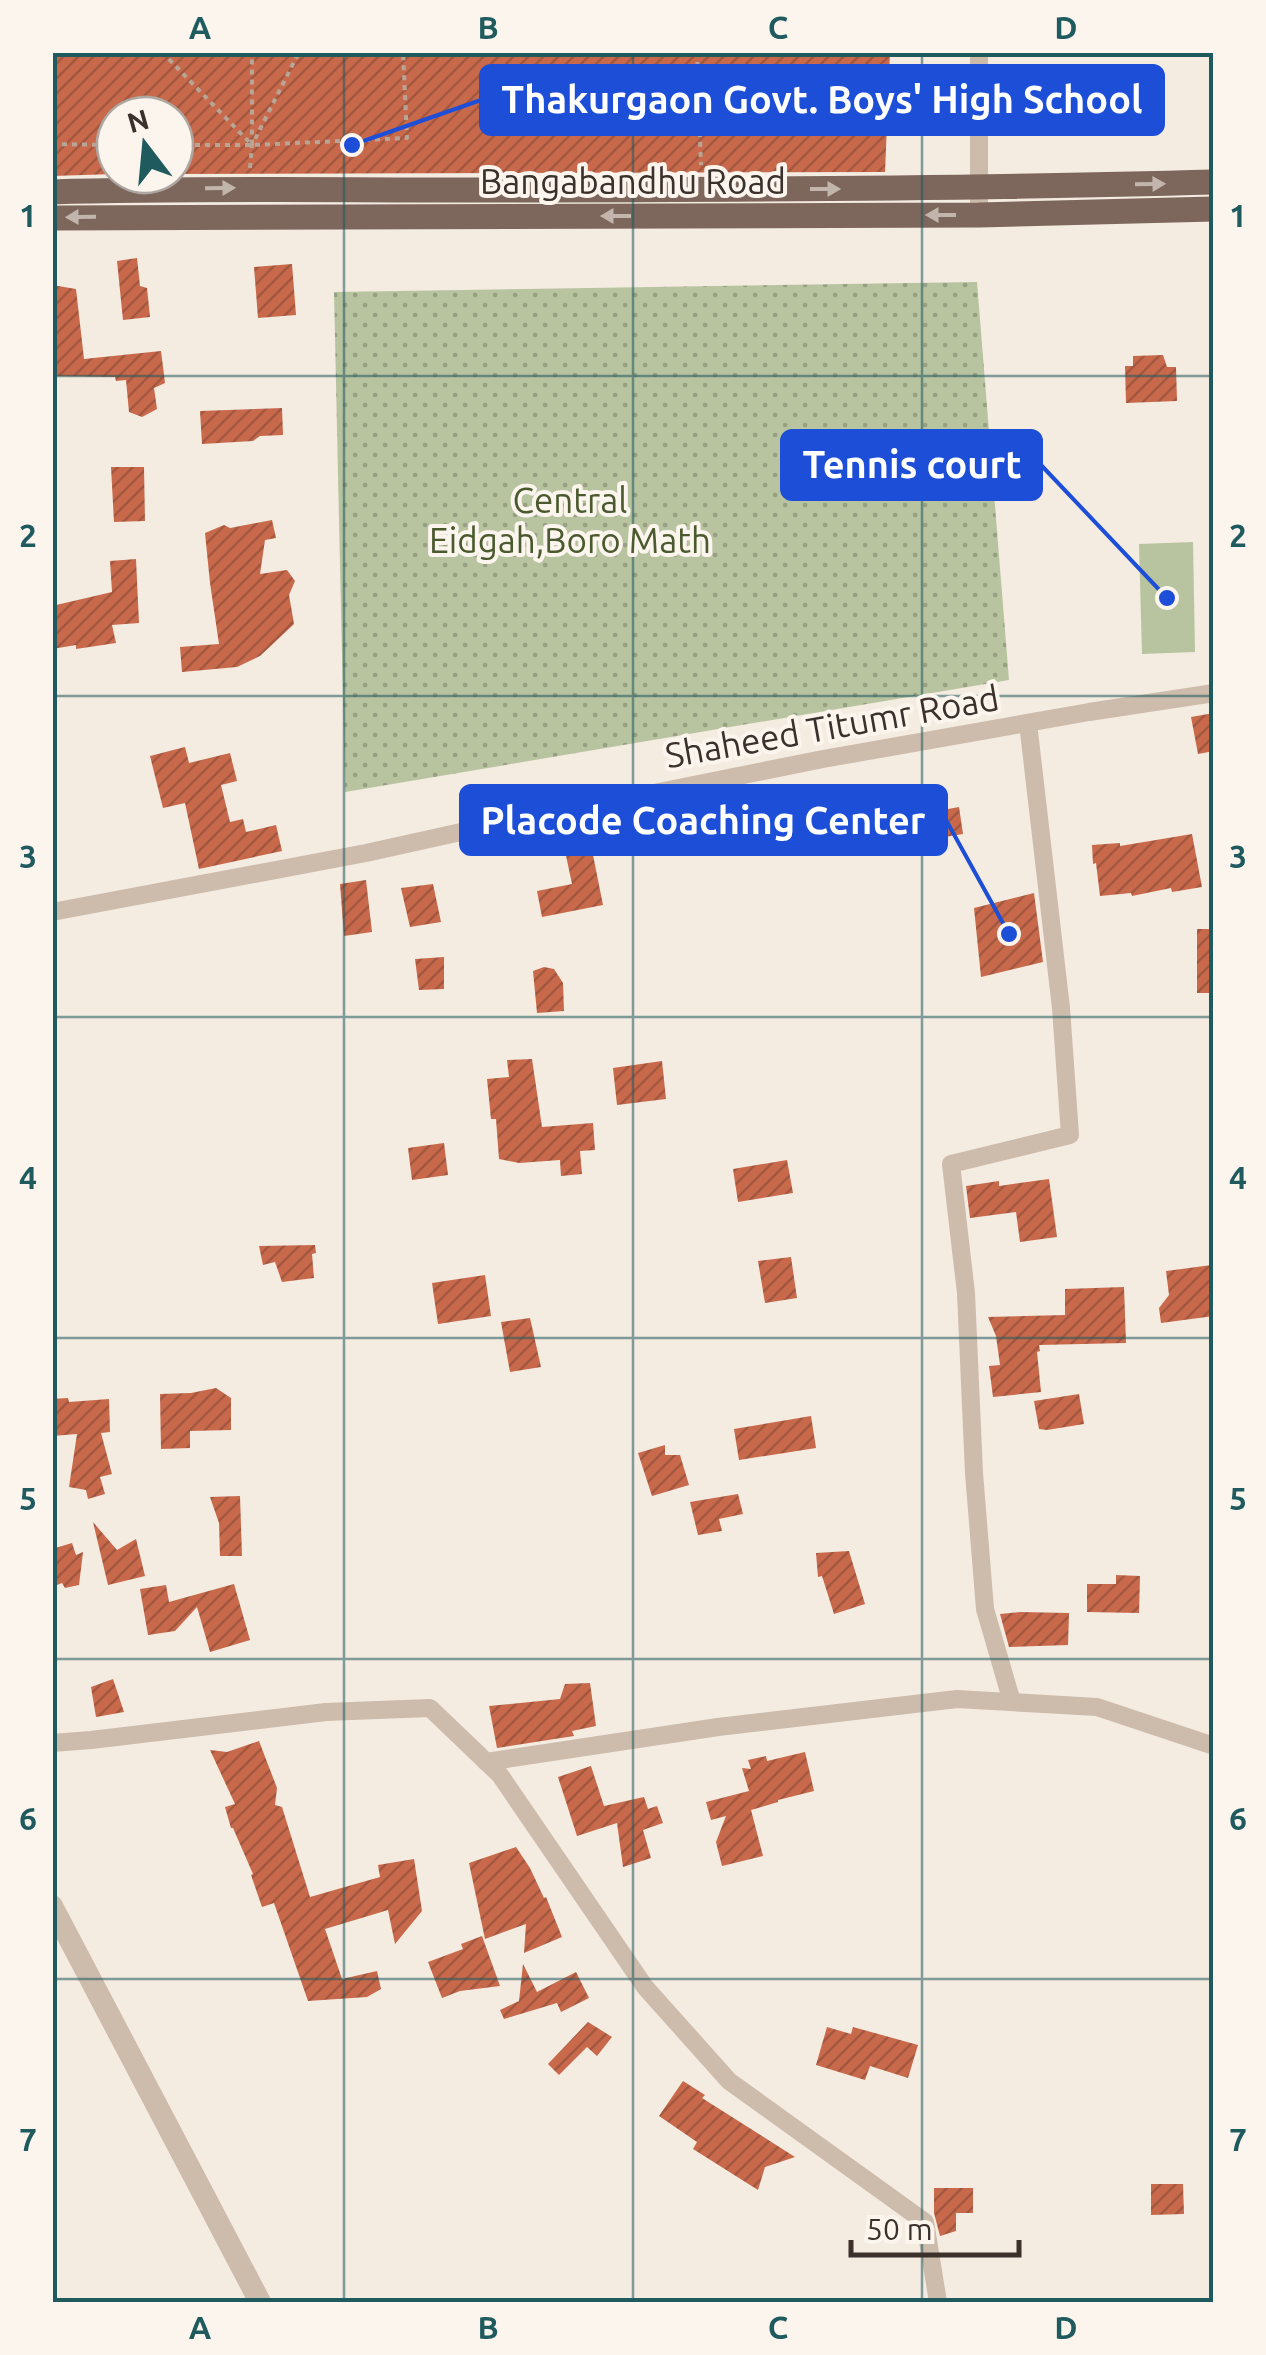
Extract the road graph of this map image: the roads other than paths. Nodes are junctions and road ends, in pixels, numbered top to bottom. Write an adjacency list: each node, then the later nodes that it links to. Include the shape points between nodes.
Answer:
1 (979, 52): 3 (street)
2 (1214, 182): 3 (main road, Bangabandhu Road, one-way to 2)
3 (979, 188): 4 (main road, Bangabandhu Road, one-way to 3); 6 (street)
4 (52, 192)
5 (1214, 209): 6 (main road, Bangabandhu Road)
6 (979, 215): 7 (main road, Bangabandhu Road, one-way to 7)
7 (52, 218)
8 (1214, 693): 9 (street, Shaheed Titumr Road)
9 (1028, 723): 10 (street, Shaheed Titumr Road); 11 (street, via 1070,1135 951,1164 966,1293 985,1609)
10 (52, 912)
11 (1012, 1702): 13 (street, via 1097,1707); 14 (street, via 956,1699 718,1726)
12 (52, 1742): 14 (street, via 326,1712 430,1708)
13 (1214, 1746)
14 (486, 1762): 17 (street, via 645,1987 729,2081 925,2222)
15 (52, 1906): 16 (street)
16 (260, 2302)
17 (938, 2302)

